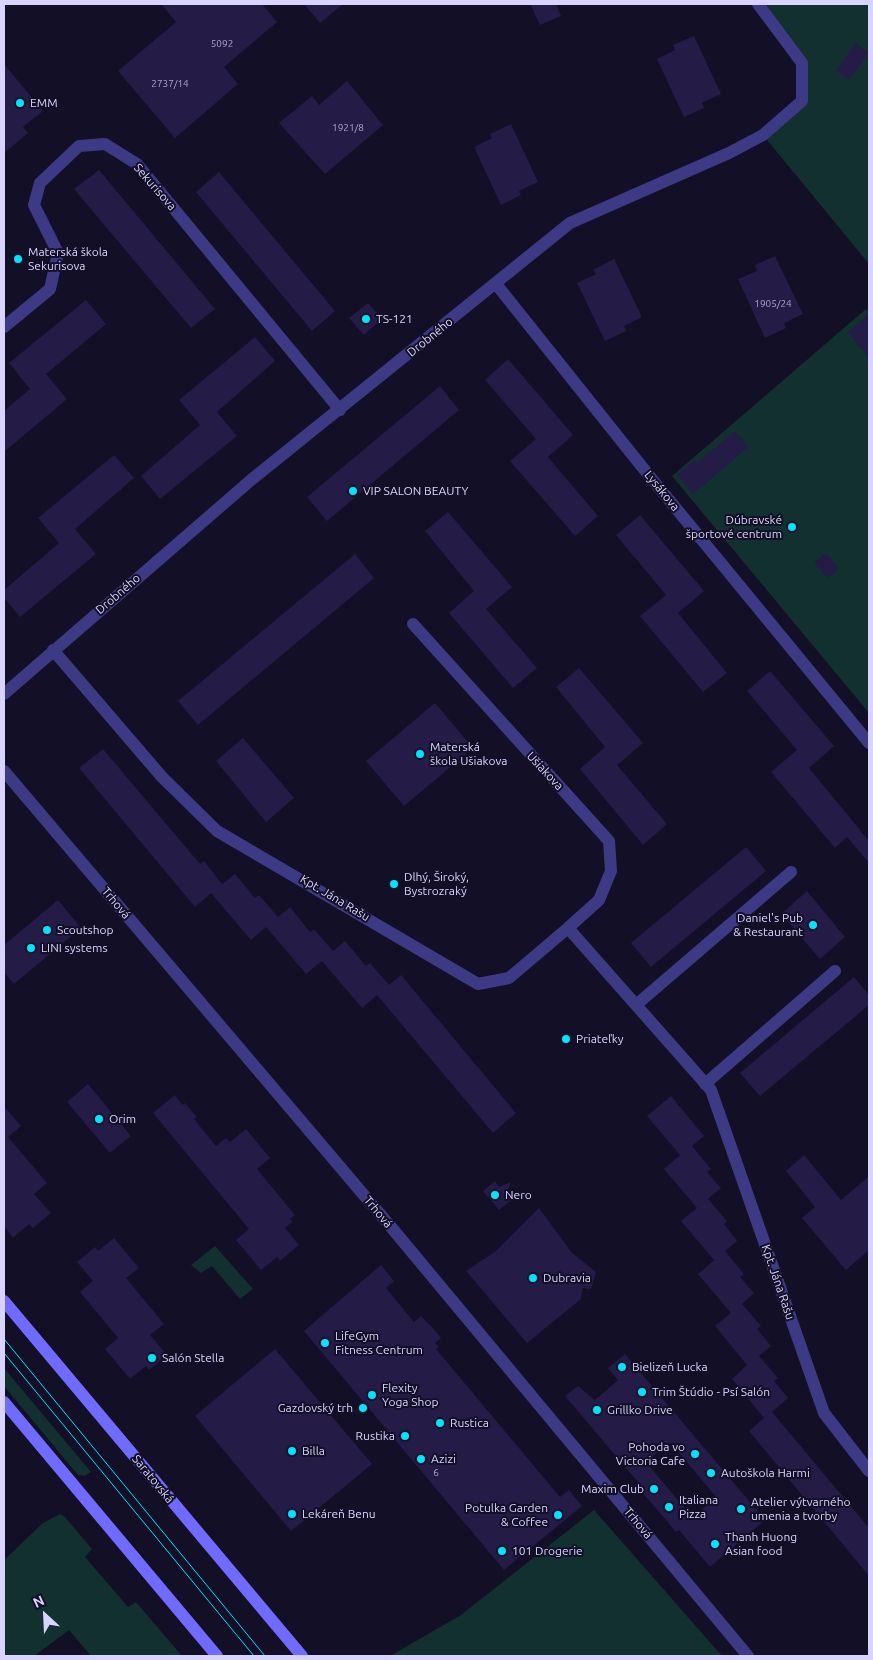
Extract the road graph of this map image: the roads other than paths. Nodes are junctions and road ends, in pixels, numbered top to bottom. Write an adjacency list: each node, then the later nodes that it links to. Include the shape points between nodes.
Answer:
1 (758, 4): 2 (street, Drobného, via 802,63 802,101 763,135 746,144 570,223)
2 (496, 284): 4 (street, Drobného); 8 (street, Lysákova)
3 (4, 327): 4 (street, Sekurisova, via 50,289 58,253 34,205 40,183 79,146 105,144 137,164)
4 (340, 410): 6 (street, Drobného, via 251,480)
5 (413, 624): 11 (street, Ušiakova, via 609,841 611,871 599,900)
6 (53, 650): 7 (street, Drobného); 11 (street, Kpt. Jána Rašu, via 162,777 217,830 478,984 509,978)
7 (4, 694)
8 (869, 742)
9 (4, 771): 20 (street, Trhová, via 391,1227)
10 (791, 872): 13 (street)
11 (568, 928): 13 (street, Kpt. Jána Rašu)
12 (835, 971): 14 (street)
13 (636, 1005): 14 (street, Kpt. Jána Rašu)
14 (705, 1084): 17 (street, Kpt. Jána Rašu, via 710,1090 824,1413)
15 (4, 1301): 19 (main road, Saratovská)
16 (4, 1402): 18 (main road)
17 (869, 1471)
18 (217, 1656)
19 (302, 1656)
20 (748, 1656)

